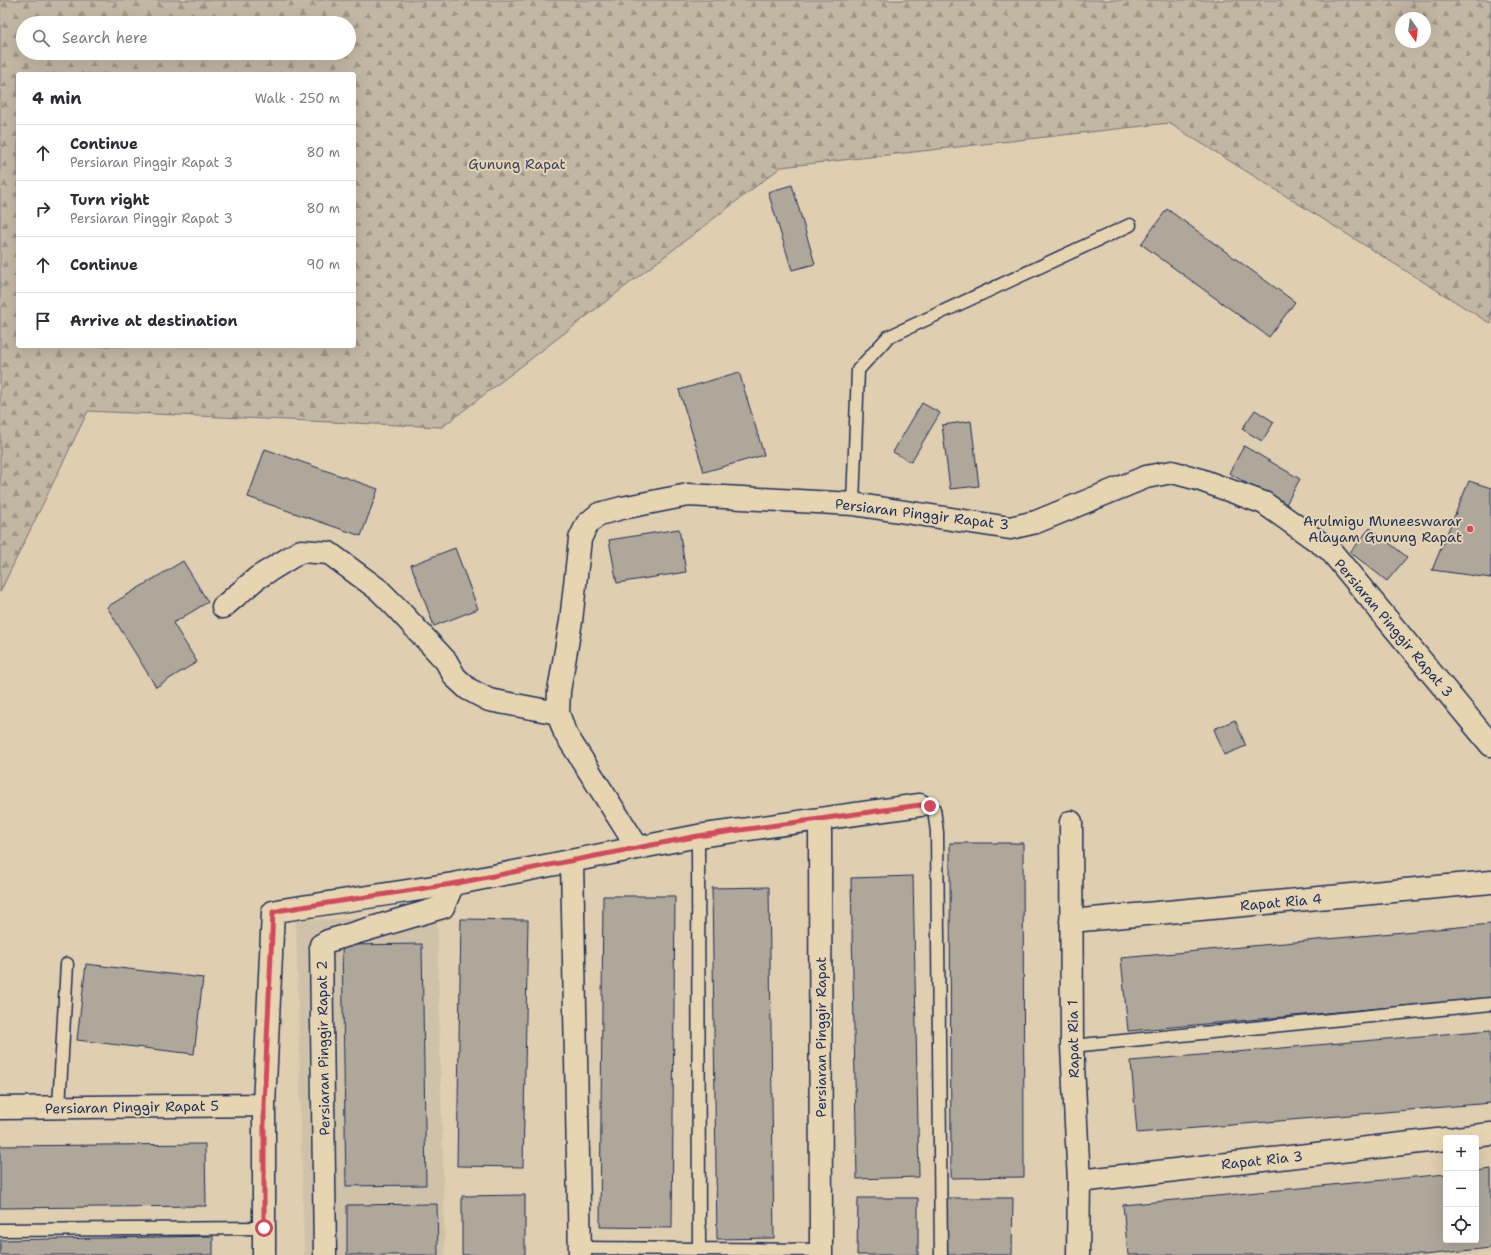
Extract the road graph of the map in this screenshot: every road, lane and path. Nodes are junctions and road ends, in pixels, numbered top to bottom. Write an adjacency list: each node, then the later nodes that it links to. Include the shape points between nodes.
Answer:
1 (1130, 225): 2 (lane, via 888,338 858,370)
2 (853, 504): 4 (street, Persiaran Pinggir Rapat 3, via 688,495 599,514 587,524 580,538); 5 (street, Persiaran Pinggir Rapat 3, via 1010,528 1036,522 1146,477 1172,472 1198,478 1264,503 1330,550)
3 (223, 607): 4 (street, via 257,578 301,551 329,553 379,590 446,661 454,677 468,689 489,700)
4 (558, 713): 10 (street, Persiaran Pinggir Rapat 3, via 565,733)
5 (1491, 745)
6 (920, 805): 7 (street); 32 (lane, via 934,809 937,832)
7 (820, 819): 9 (street); 29 (street, Persiaran Pinggir Rapat)
8 (1071, 822): 14 (street, Rapat Ria 1)
9 (698, 836): 10 (street); 27 (lane)
10 (638, 848): 11 (street)
11 (572, 862): 13 (street); 28 (street)
12 (1491, 882): 14 (street, Rapat Ria 4)
13 (452, 884): 18 (street, via 273,912); 31 (street, Persiaran Pinggir Rapat 2, via 443,907 321,945)
14 (1071, 921): 17 (street, Rapat Ria 1)
15 (67, 964): 19 (lane)
16 (1491, 1004): 17 (lane)
17 (1072, 1046): 24 (street, Rapat Ria 1)
18 (264, 1105): 19 (street, Persiaran Pinggir Rapat 5); 25 (street)
19 (59, 1107): 20 (street, Persiaran Pinggir Rapat 5)
20 (0, 1108)
21 (1491, 1134): 22 (street)
22 (1479, 1135)
23 (1443, 1139): 24 (street, Rapat Ria 3)
24 (1079, 1181): 33 (street, Rapat Ria 1)
25 (264, 1228): 26 (lane); 30 (street)
26 (0, 1230)
27 (699, 1248): 28 (lane); 29 (lane)
28 (580, 1252)
29 (821, 1253)
30 (264, 1255)
31 (326, 1255)
32 (941, 1255)
33 (1078, 1255)

